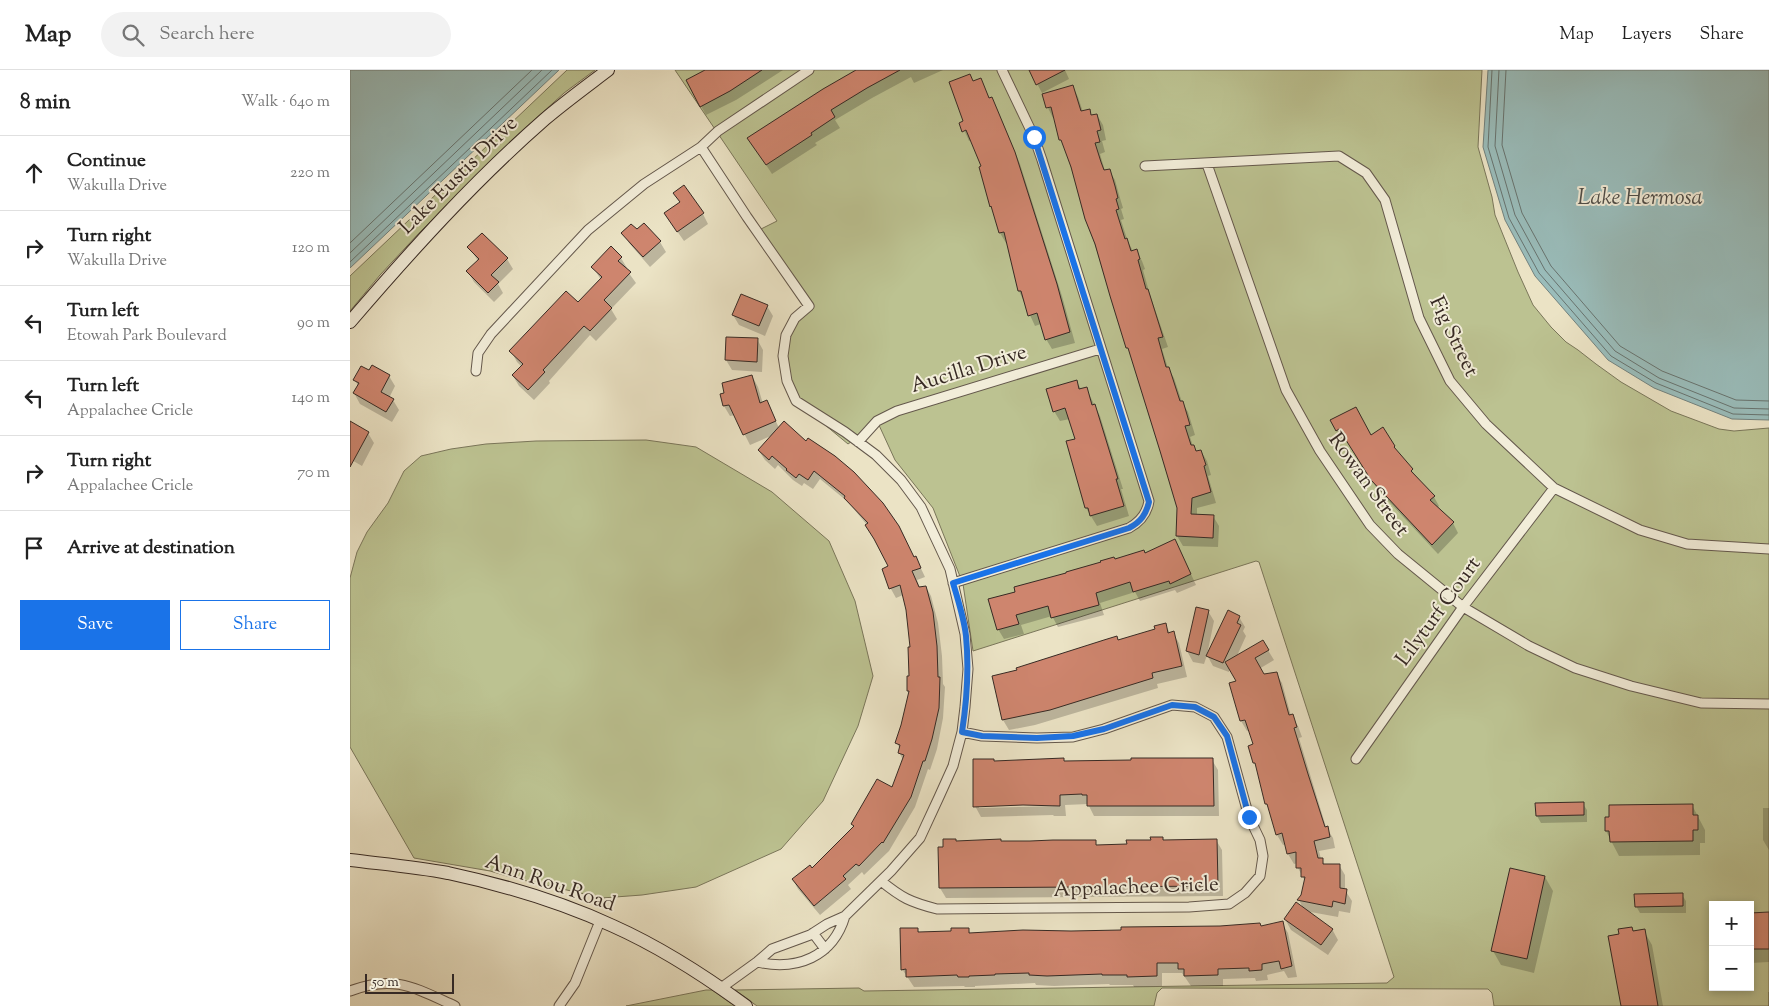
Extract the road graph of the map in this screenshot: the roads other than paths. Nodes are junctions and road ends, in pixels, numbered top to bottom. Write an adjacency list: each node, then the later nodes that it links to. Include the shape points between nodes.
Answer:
1 (608, 70): 7 (street, Lake Eustis Drive, via 546,118 476,184)
2 (808, 70): 4 (street, via 718,131)
3 (1002, 70): 8 (street, via 1034,137)
4 (701, 147): 9 (street, via 644,184 588,230 491,334 478,353); 10 (street, via 809,306 794,318 785,342 786,381 796,401)
5 (1207, 164): 6 (street, Fig Street); 11 (street, Fig Street, via 1339,156 1366,173 1385,200 1420,318 1450,380 1486,424); 14 (street, Rowan Street, via 1286,390 1320,451 1375,531)
6 (1145, 166)
7 (350, 322)
8 (1100, 348): 10 (street, Aucilla Drive, via 897,411 877,421); 13 (street, via 1148,496 1145,515 1129,528)
9 (476, 371)
10 (858, 442): 13 (street, via 901,480 920,507 950,569)
11 (1554, 488): 12 (street, Fig Street, via 1640,530 1687,544); 14 (street, Lilyturf Court)
12 (1769, 549)
13 (953, 583): 16 (street, via 966,634 968,669)
14 (1463, 607): 15 (street, Rowan Street, via 1529,646 1575,668 1631,686 1701,702); 17 (street, Lilyturf Court)
15 (1769, 704)
16 (962, 732): 19 (street, via 953,766 920,838); 19 (street, Appalachee Cricle, via 1037,738 1073,736 1104,729 1172,705 1195,707 1214,717 1227,736 1249,817 1260,840 1263,856 1260,876 1245,893 1229,904 1189,907 937,909 901,897)
17 (1356, 759)
18 (350, 860): 21 (street, Ann Rou Road, via 483,881 554,902)
19 (881, 881): 20 (street)
20 (845, 916): 22 (street); 23 (street, via 832,943)
21 (600, 921): 25 (street, Ann Rou Road, via 665,954); 28 (street, via 575,983)
22 (813, 933): 23 (street); 24 (street, via 772,949)
23 (825, 949): 24 (street, via 816,957 798,964)
24 (757, 962): 25 (street)
25 (721, 988): 29 (street, Ann Rou Road)
26 (350, 991): 27 (street, via 380,982 397,983)
27 (455, 1006)
28 (559, 1006)
29 (746, 1006)

